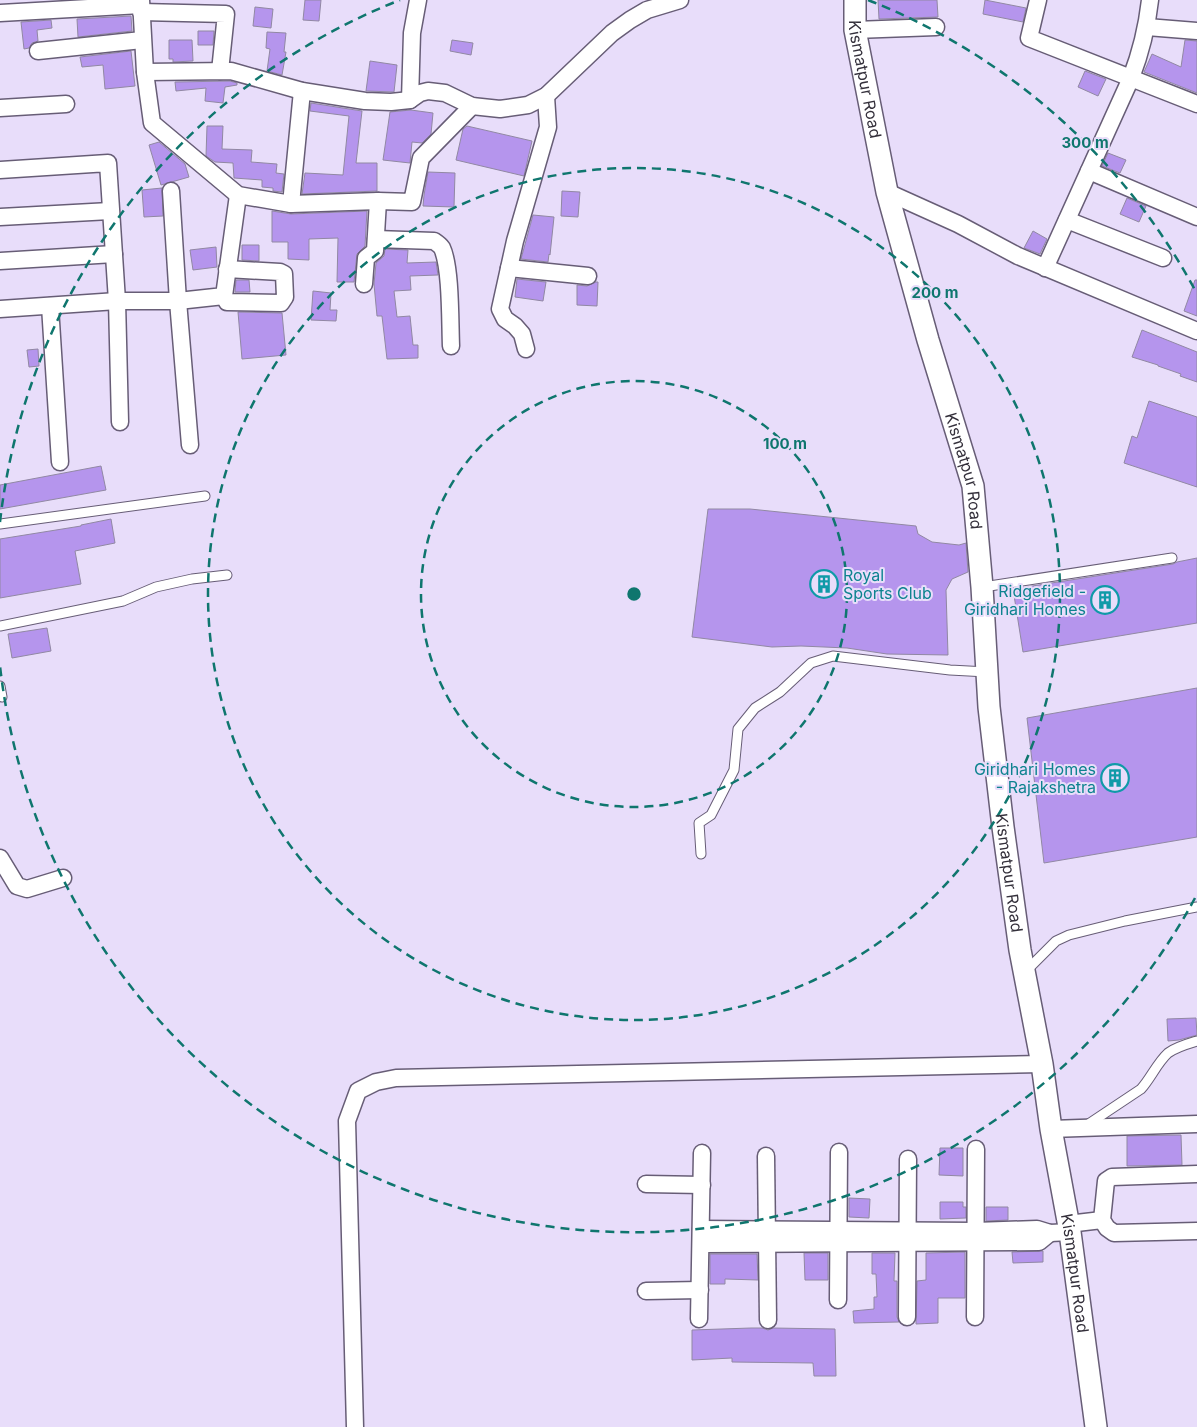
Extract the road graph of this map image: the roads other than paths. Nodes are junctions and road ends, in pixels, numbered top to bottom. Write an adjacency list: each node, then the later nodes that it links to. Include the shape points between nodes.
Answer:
1 (418, 0): 19 (street, via 412,33)
2 (680, 0): 18 (street, via 647,10 630,20)
3 (855, 0): 10 (street, Kismatpur Road)
4 (1038, 0): 16 (street, via 1028,38)
5 (1150, 0): 8 (street)
6 (141, 5): 7 (street); 12 (street); 14 (street, via 226,14)
7 (0, 13)
8 (1147, 27): 11 (street); 16 (street)
9 (936, 28): 10 (street)
10 (855, 30): 27 (street, Kismatpur Road)
11 (1197, 31)
12 (142, 40): 13 (street); 15 (street)
13 (38, 51)
14 (220, 71): 15 (street); 17 (street, via 231,71)
15 (145, 72): 28 (street, via 152,123)
16 (1131, 78): 21 (street); 25 (street)
17 (302, 91): 19 (street, via 365,101); 30 (street)
18 (546, 96): 22 (street, via 528,105 500,109); 39 (street, via 548,127)
19 (410, 100): 22 (street, via 428,91 445,93)
20 (66, 104): 23 (street)
21 (1197, 104)
22 (472, 106): 29 (street, via 420,158 412,202)
23 (0, 108)
24 (0, 170): 31 (street, via 108,163)
25 (1089, 171): 33 (street); 34 (street)
26 (171, 191): 46 (street)
27 (887, 192): 40 (street); 59 (street, Kismatpur Road, via 972,486)
28 (238, 195): 30 (street); 41 (street)
29 (378, 200): 30 (street); 35 (street)
30 (291, 204)
31 (110, 211): 32 (street); 36 (street)
32 (0, 217)
33 (1197, 217)
34 (1067, 220): 37 (street); 40 (street)
35 (376, 239): 43 (street, via 375,251 366,258); 50 (street, via 434,241 441,246 447,273)
36 (114, 254): 38 (street); 45 (street)
37 (1163, 258)
38 (0, 261)
39 (509, 268): 42 (street); 51 (street, via 500,309 505,319 522,334)
40 (1045, 268): 49 (street)
41 (228, 269): 44 (street); 44 (street, via 280,272 284,274 285,297 281,302 228,302)
42 (588, 276)
43 (364, 284)
44 (224, 296): 46 (street)
45 (117, 301): 46 (street); 47 (street); 52 (street)
46 (178, 301): 53 (street)
47 (50, 306): 48 (street); 54 (street)
48 (0, 309)
49 (1197, 332)
50 (451, 346)
51 (526, 349)
52 (120, 422)
53 (190, 444)
54 (60, 462)
55 (205, 496): 56 (lane)
56 (0, 524)
57 (1172, 558): 59 (lane)
58 (227, 575): 60 (lane, via 156,587 123,601)
59 (982, 587): 61 (street, Kismatpur Road)
60 (0, 626)
61 (987, 672): 64 (lane, via 833,656 811,663 780,692 755,708 738,729 734,770 711,815 699,823); 68 (street, Kismatpur Road, via 1003,827)
62 (0, 686): 63 (lane)
63 (2, 697)
64 (701, 854)
65 (0, 858): 66 (street, via 21,888)
66 (63, 878)
67 (1197, 907): 68 (lane, via 1070,935 1056,941)
68 (1024, 972): 70 (street, Kismatpur Road)
69 (1197, 1041): 72 (lane, via 1166,1054 1148,1082)
70 (1042, 1064): 73 (street, Kismatpur Road); 97 (street, via 396,1078 376,1082 358,1091 347,1121)
71 (1197, 1124): 72 (street)
72 (1082, 1128): 73 (street)
73 (1051, 1129): 83 (street, Kismatpur Road)
74 (976, 1149): 88 (street)
75 (839, 1152): 87 (street)
76 (702, 1153): 81 (street)
77 (766, 1156): 86 (street)
78 (908, 1159): 89 (street)
79 (1197, 1174): 82 (street, via 1112,1177 1106,1181)
80 (646, 1184): 81 (street)
81 (702, 1185): 85 (street)
82 (1102, 1220): 83 (street); 84 (street, via 1114,1233)
83 (1063, 1230): 88 (street, via 1036,1229); 98 (street, Kismatpur Road)
84 (1197, 1231)
85 (701, 1236): 86 (street); 90 (street)
86 (767, 1236): 87 (street); 96 (street)
87 (838, 1236): 89 (street); 92 (street)
88 (975, 1236): 89 (street); 94 (street)
89 (907, 1237): 93 (street)
90 (700, 1290): 91 (street); 95 (street)
91 (646, 1291)
92 (838, 1300)
93 (907, 1317)
94 (975, 1317)
95 (699, 1319)
96 (768, 1320)
97 (355, 1427)
98 (1096, 1427)

